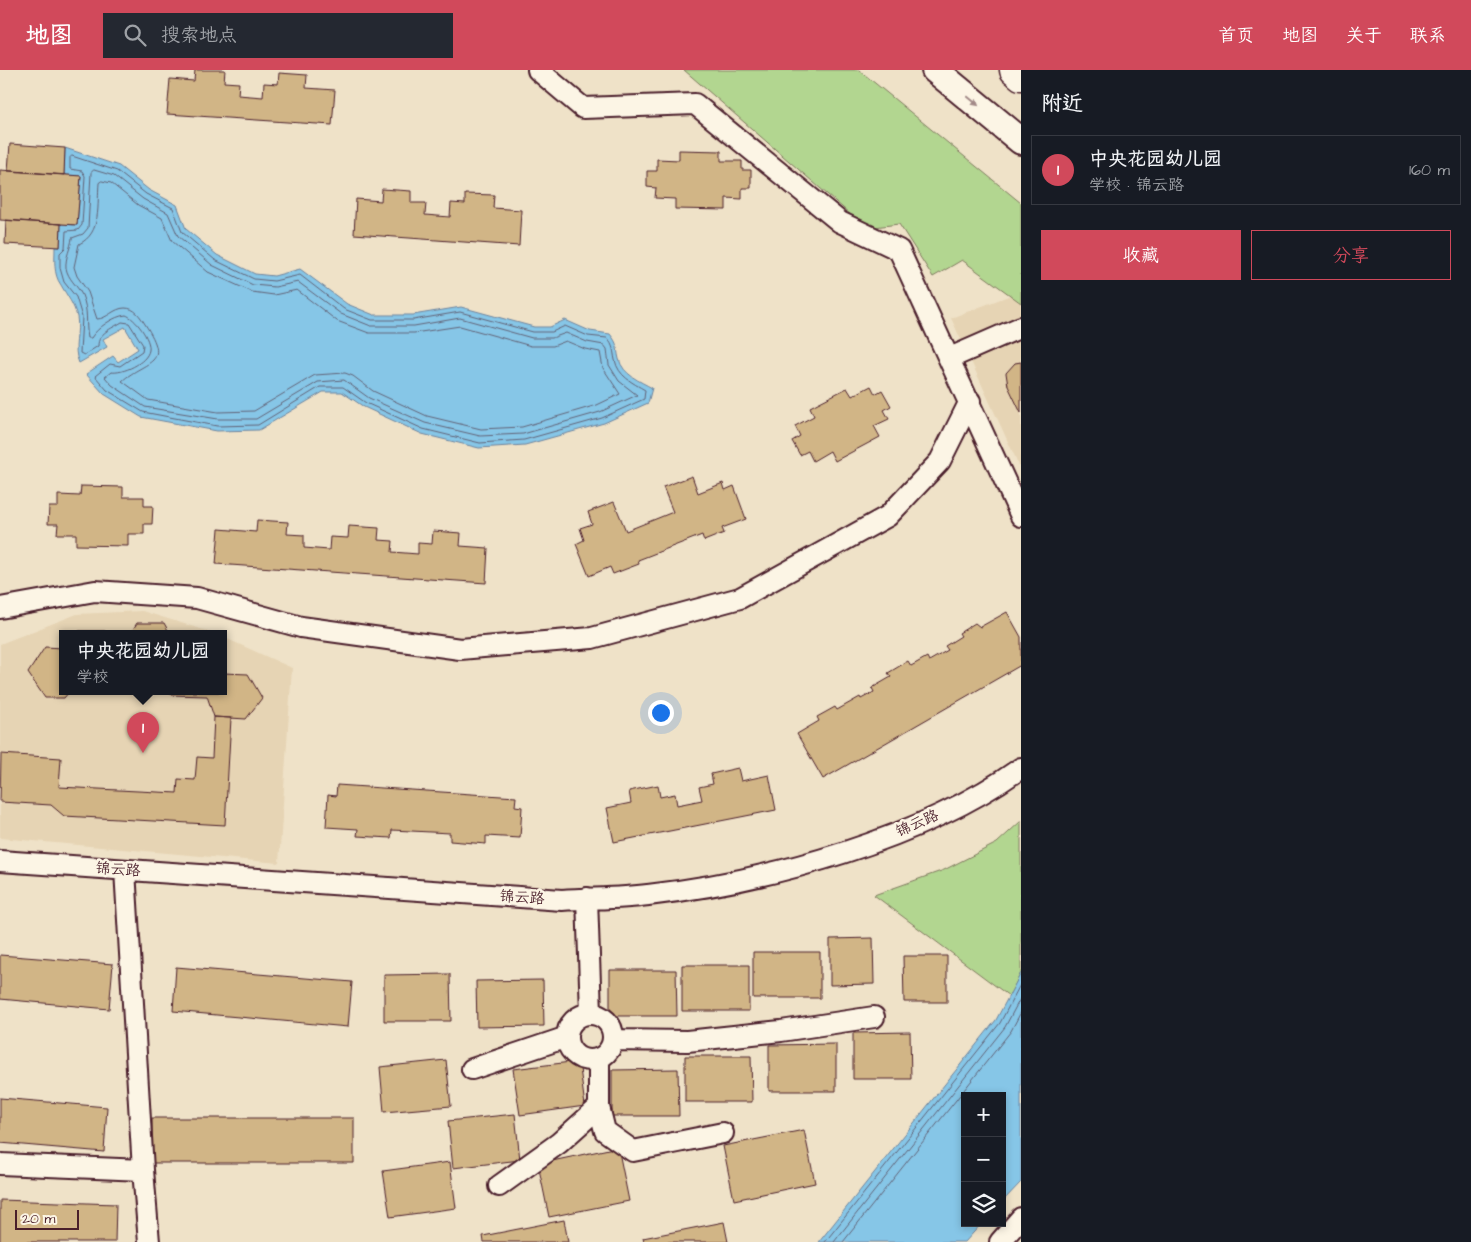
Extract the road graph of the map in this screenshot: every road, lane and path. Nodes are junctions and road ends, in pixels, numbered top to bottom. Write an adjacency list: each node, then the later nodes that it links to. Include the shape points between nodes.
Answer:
1 (538, 70): 5 (street, via 583,108 695,104 840,222 899,250)
2 (935, 70): 3 (main road, one-way to 3)
3 (1021, 141)
4 (1021, 327): 5 (street)
5 (950, 358): 6 (street)
6 (970, 401): 7 (street); 8 (street, via 940,461 888,516 740,598 592,638 460,649 300,627 197,598 95,591)
7 (1021, 516)
8 (0, 608)
9 (1021, 768): 12 (street, 锦云路, via 996,786 910,828 826,859 648,895)
10 (0, 861): 11 (street, 锦云路)
11 (125, 870): 12 (street, 锦云路, via 562,900); 22 (street)
12 (587, 898): 13 (street)
13 (591, 1014): 15 (street, via 577,1018); 16 (street, via 598,1015 610,1025)
14 (874, 1017): 16 (street, via 688,1041)
15 (567, 1037): 17 (street, via 577,1056 591,1060); 18 (street)
16 (613, 1040): 17 (street, via 610,1048)
17 (599, 1058): 19 (street)
18 (472, 1069)
19 (598, 1107): 20 (street, via 605,1131 633,1151); 23 (street, via 559,1143)
20 (723, 1133)
21 (0, 1164): 22 (street)
22 (142, 1170): 24 (street)
23 (499, 1186)
24 (149, 1242)

